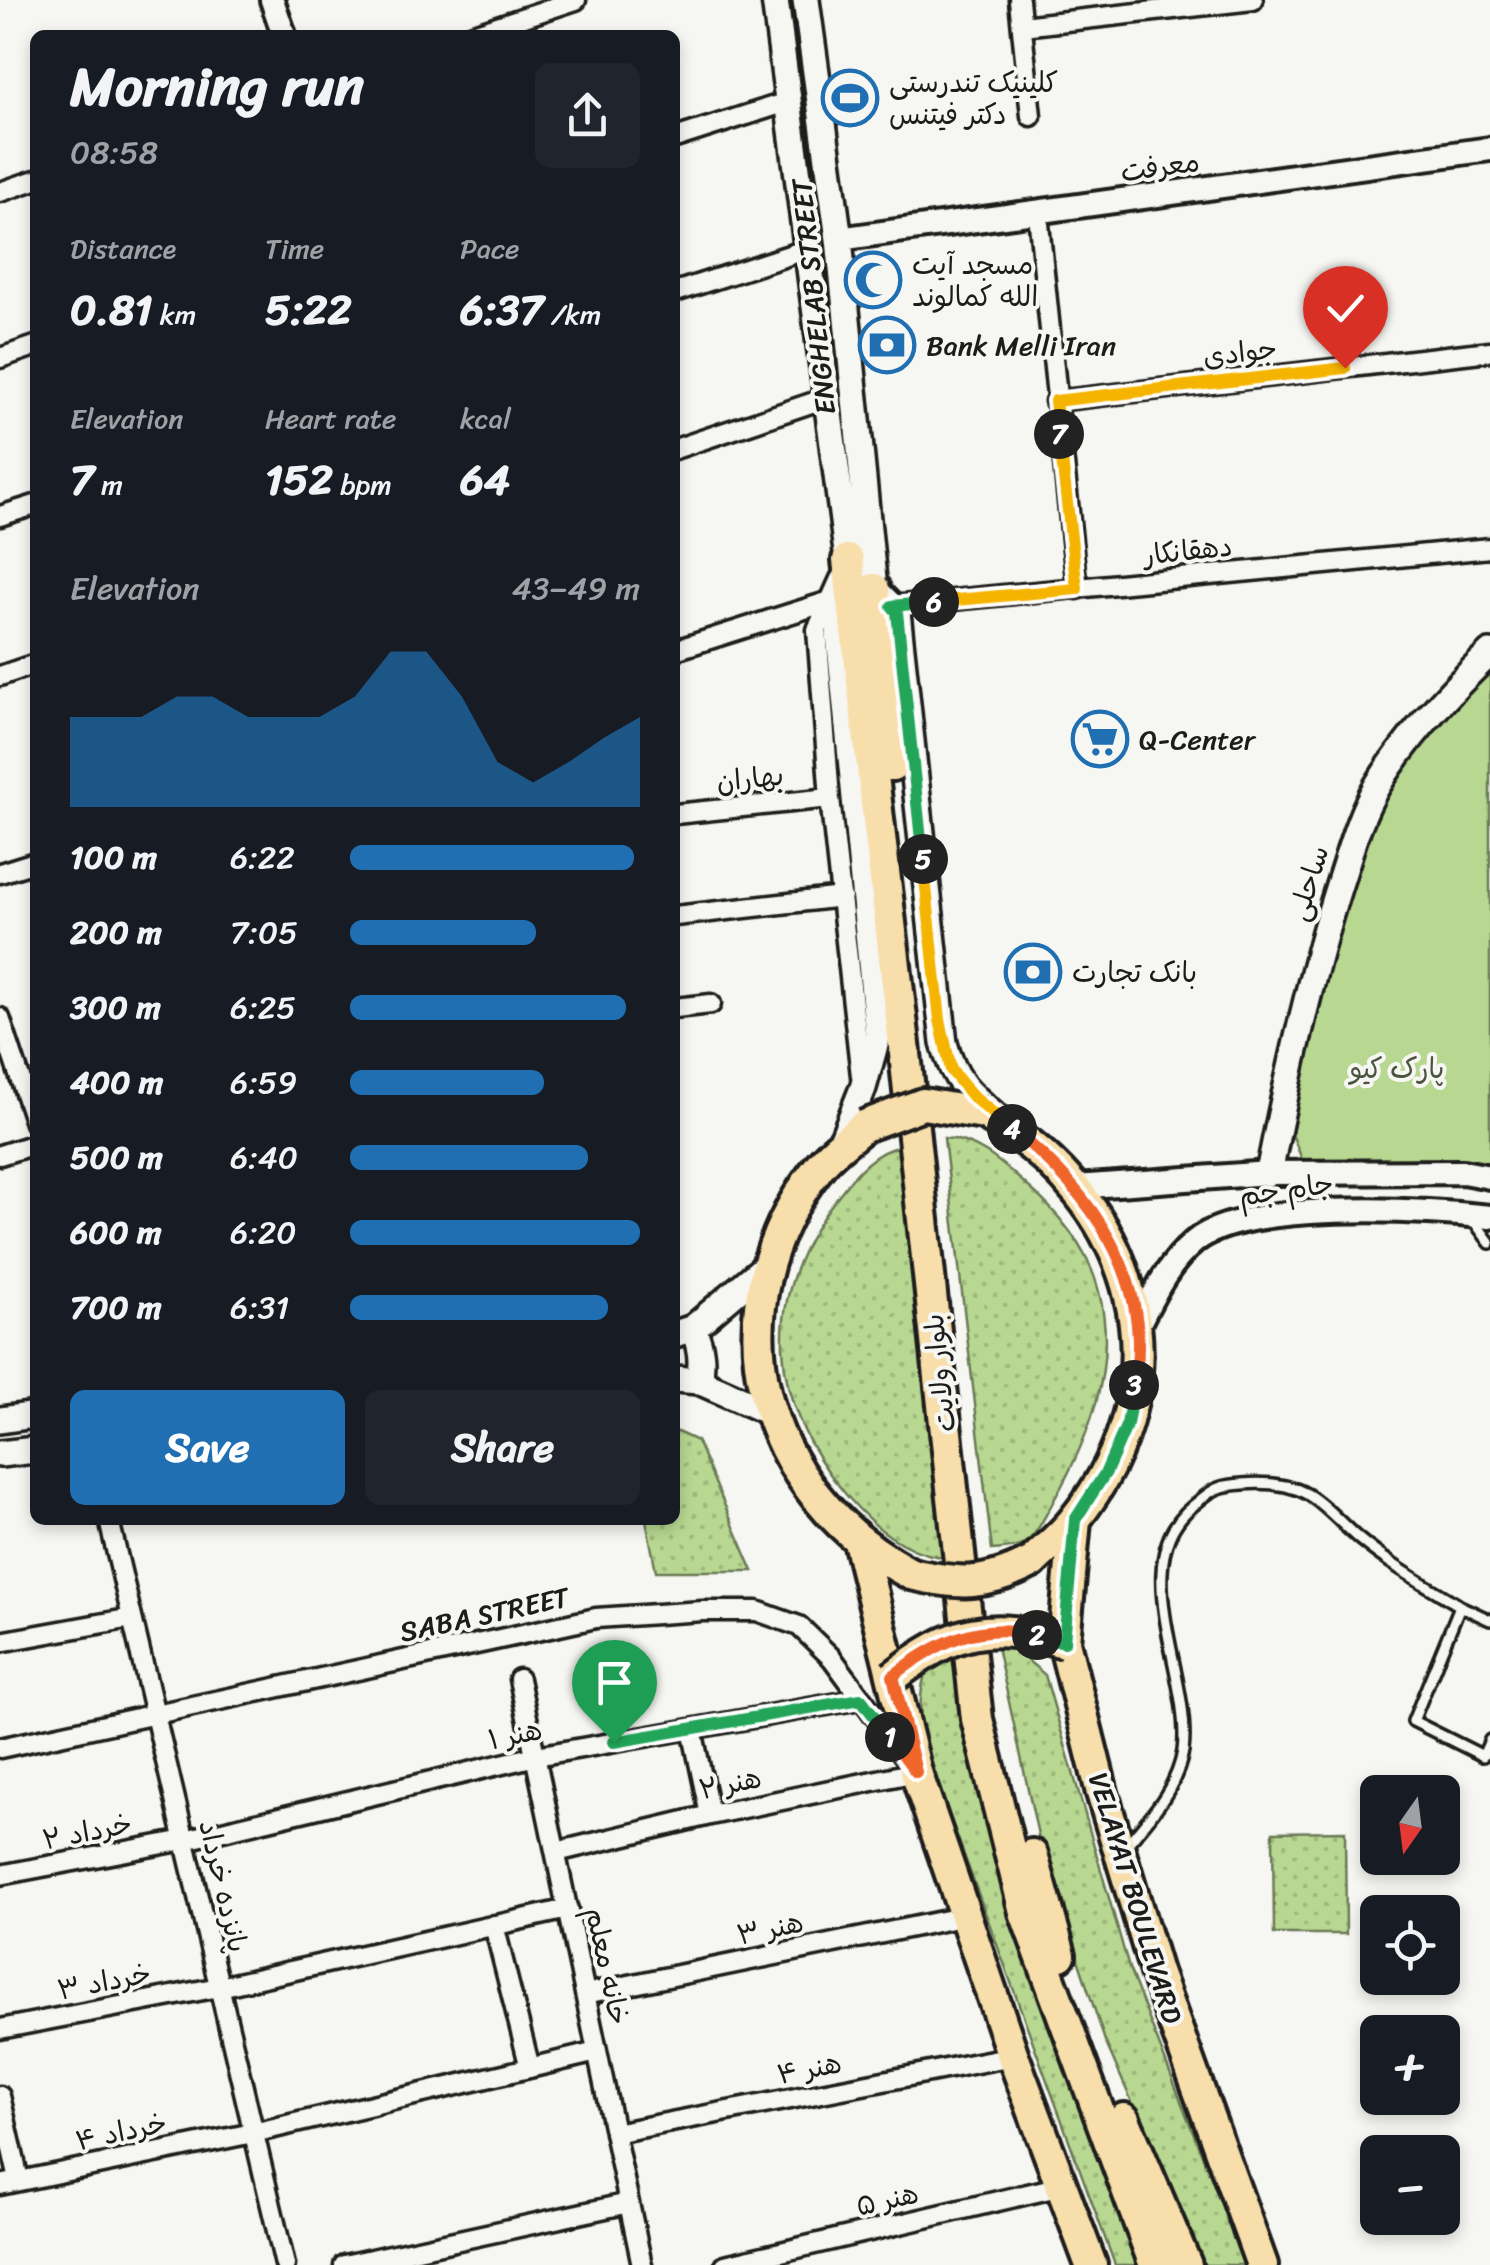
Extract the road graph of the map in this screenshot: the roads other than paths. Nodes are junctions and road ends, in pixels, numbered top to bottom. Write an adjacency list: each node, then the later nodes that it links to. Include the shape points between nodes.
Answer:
1 (272, 0): 8 (street)
2 (576, 0): 9 (street)
3 (775, 0): 10 (main road, ENGHELAB STREET)
4 (806, 0): 17 (main road, ENGHELAB STREET)
5 (1018, 0): 7 (street)
6 (1253, 0): 7 (street)
7 (1022, 26): 11 (street)
8 (282, 30)
9 (485, 30)
10 (787, 102): 12 (street); 18 (main road, ENGHELAB STREET)
11 (1032, 116)
12 (680, 136)
13 (1490, 149): 16 (street, معرفت)
14 (30, 182): 15 (street)
15 (0, 192)
16 (1038, 214): 17 (street, معرفت); 24 (street)
17 (839, 239): 31 (main road, ENGHELAB STREET)
18 (808, 249): 19 (street); 23 (main road, ENGHELAB STREET)
19 (680, 290)
20 (30, 348): 22 (street)
21 (1490, 351): 24 (street, جوادی)
22 (0, 358)
23 (826, 398): 25 (street); 29 (main road, ENGHELAB STREET)
24 (1055, 401): 30 (street)
25 (680, 447)
26 (30, 507): 27 (street)
27 (0, 516)
28 (1490, 548): 30 (street, دهقانکار)
29 (848, 560): 32 (street); 46 (main road, ENGHELAB STREET, via 839,634 878,1034); 109 (main road, بلوار ولایت, via 976,1719 1025,1912)
30 (1077, 589): 31 (street, دهقانکار)
31 (883, 598): 48 (main road, ENGHELAB STREET, via 897,612 944,1043 960,1083); 110 (main road, بلوار ولایت, via 996,1726 1062,1963)
32 (830, 601): 33 (street); 37 (street, via 817,630)
33 (680, 648)
34 (1490, 652): 52 (main road, ساحلی, via 1414,735 1377,786 1356,832 1297,1034)
35 (30, 666): 36 (street)
36 (0, 676)
37 (830, 798): 38 (street, بهاران); 41 (street)
38 (680, 813)
39 (30, 864): 40 (street)
40 (0, 873)
41 (842, 897): 42 (street); 46 (street)
42 (680, 915)
43 (711, 1004): 44 (street)
44 (680, 1007)
45 (0, 1018): 47 (street)
46 (862, 1088): 50 (main road, ENGHELAB STREET)
47 (30, 1109)
48 (1012, 1130): 50 (main road, bridge, via 984,1114 922,1104 864,1126); 54 (main road)
49 (30, 1146): 51 (street)
50 (840, 1147): 58 (main road, via 804,1190)
51 (0, 1155)
52 (1270, 1173): 53 (street, جام جم); 54 (street, جام جم); 55 (street)
53 (1490, 1177)
54 (1076, 1187): 59 (main road, via 1106,1230)
55 (1273, 1217): 56 (street, جام جم, via 1397,1209); 59 (street, جام جم, via 1197,1240 1165,1273)
56 (1483, 1220): 57 (lane)
57 (1490, 1244)
58 (768, 1264): 60 (main road); 62 (main road, via 757,1338)
59 (1138, 1324): 67 (main road, via 1127,1424)
60 (684, 1331): 61 (main road, via 700,1345 702,1363)
61 (687, 1380): 62 (main road)
62 (768, 1412): 69 (main road, via 788,1458)
63 (30, 1416): 64 (main road)
64 (0, 1420)
65 (30, 1451): 66 (main road)
66 (0, 1454)
67 (1075, 1520): 69 (main road, bridge, via 1032,1562 972,1584 910,1574); 74 (main road, VELAYAT BOULEVARD)
68 (110, 1525): 71 (street, پانزده خرداد)
69 (859, 1542): 75 (main road)
70 (1460, 1606): 72 (lane); 80 (lane, via 1413,1721 1483,1756); 87 (lane, via 1361,1541 1306,1494 1256,1481 1216,1488 1178,1517 1163,1561 1161,1602 1184,1722 1182,1754 1163,1800)
71 (132, 1618): 73 (street); 78 (street, پانزده خرداد)
72 (1490, 1620)
73 (0, 1642)
74 (1064, 1642): 75 (main road, bridge, via 1019,1630 973,1632 930,1648); 87 (main road, VELAYAT BOULEVARD)
75 (893, 1676): 83 (main road)
76 (520, 1679): 82 (street, خانه معلم)
77 (861, 1699): 78 (street, SABA STREET, via 798,1626 757,1611 702,1611 596,1618); 79 (street, هنر ۱); 83 (street, SABA STREET)
78 (155, 1714): 81 (street, SABA STREET); 85 (street, پانزده خرداد)
79 (692, 1728): 82 (street, هنر ۱); 84 (street)
80 (1490, 1740)
81 (0, 1748)
82 (536, 1756): 85 (street, هنر ۱); 86 (street, خانه معلم)
83 (916, 1772): 84 (street, هنر ۲); 90 (main road)
84 (710, 1814): 86 (street, هنر ۲)
85 (184, 1840): 88 (street, خرداد ۲); 92 (street, پانزده خرداد)
86 (556, 1852): 89 (street, خانه معلم)
87 (1120, 1853): 111 (main road, VELAYAT BOULEVARD)
88 (0, 1875)
89 (568, 1909): 91 (street); 93 (street, خانه معلم)
90 (966, 1916): 93 (street, هنر ۳); 96 (main road)
91 (494, 1925): 92 (street); 97 (street)
92 (219, 1987): 94 (street, خرداد ۳); 99 (street, پانزده خرداد)
93 (585, 1994): 95 (street, خانه معلم)
94 (0, 2029)
95 (598, 2052): 97 (street, خرداد ۴); 100 (street, خانه معلم)
96 (1014, 2056): 100 (street, هنر ۴); 102 (main road)
97 (530, 2068): 99 (street, خرداد ۴)
98 (0, 2096): 101 (street)
99 (254, 2132): 101 (street, خرداد ۴); 104 (street, پانزده خرداد)
100 (614, 2133): 103 (street, خانه معلم)
101 (10, 2183)
102 (1062, 2186): 107 (street, هنر ۵); 108 (main road)
103 (629, 2203): 105 (street); 106 (street, خانه معلم)
104 (284, 2265)
105 (344, 2265)
106 (642, 2265)
107 (727, 2265)
108 (1091, 2265)
109 (1155, 2265)
110 (1186, 2265)
111 (1262, 2265)

